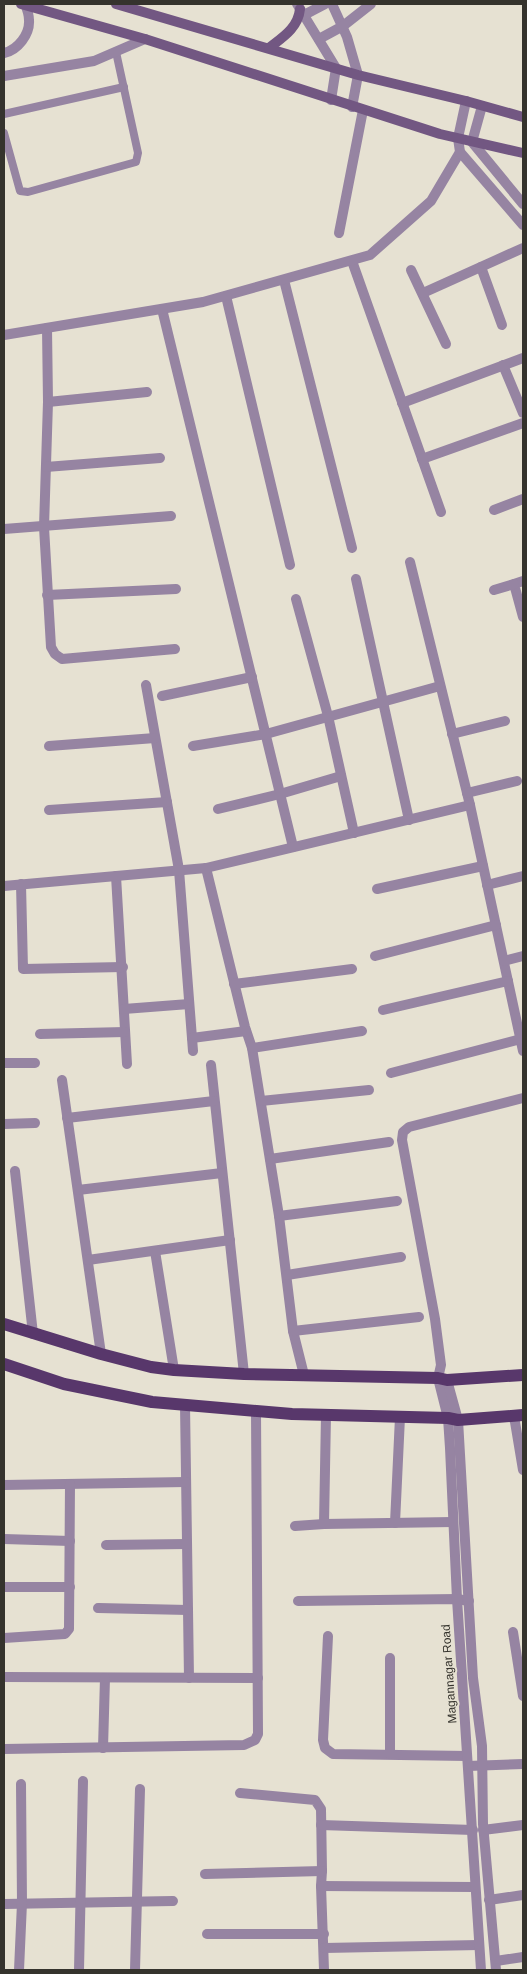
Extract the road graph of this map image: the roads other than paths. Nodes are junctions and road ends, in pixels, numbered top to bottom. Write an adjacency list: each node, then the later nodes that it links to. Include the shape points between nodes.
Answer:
1 (24, 4): 8 (main road); 12 (street, via 29,19 27,32 21,42)
2 (116, 4): 10 (main road)
3 (325, 4): 6 (street)
4 (332, 4): 7 (street)
5 (372, 4): 7 (street)
6 (300, 9): 9 (street); 10 (main road, via 293,28)
7 (343, 26): 9 (street); 14 (street)
8 (145, 38): 11 (street); 17 (main road)
9 (319, 39): 13 (street)
10 (269, 48): 13 (main road)
11 (116, 52): 15 (street, via 94,61); 16 (lane)
12 (4, 53)
13 (336, 68): 14 (main road); 17 (street)
14 (358, 75): 18 (main road); 20 (street)
15 (4, 76)
16 (124, 87): 21 (lane); 23 (lane, via 138,153 136,162 28,192 20,191)
17 (331, 100): 20 (main road)
18 (466, 101): 19 (main road); 24 (street)
19 (482, 106): 22 (main road); 25 (street)
20 (358, 108): 24 (main road); 30 (street)
21 (4, 114)
22 (523, 118)
23 (4, 133)
24 (458, 138): 25 (main road); 26 (street)
25 (472, 142): 27 (main road); 28 (street)
26 (460, 152): 29 (street); 32 (street, via 431,202 370,255)
27 (523, 153)
28 (523, 204)
29 (523, 224)
30 (339, 233)
31 (523, 248): 33 (street)
32 (352, 261): 35 (street); 47 (street)
33 (481, 267): 36 (street); 39 (street)
34 (411, 270): 36 (street)
35 (284, 280): 37 (street); 59 (street)
36 (423, 293): 42 (street)
37 (226, 296): 38 (street); 61 (street)
38 (162, 309): 40 (street); 70 (street)
39 (502, 325)
40 (47, 328): 41 (street); 46 (street)
41 (4, 335)
42 (446, 344)
43 (523, 358): 44 (street)
44 (503, 365): 47 (street); 48 (street)
45 (147, 392): 46 (street)
46 (48, 402): 52 (street)
47 (402, 403): 51 (street)
48 (523, 413)
49 (523, 423): 51 (street)
50 (160, 458): 52 (street)
51 (422, 459): 55 (street)
52 (46, 467): 57 (street)
53 (523, 499): 54 (street)
54 (494, 510)
55 (441, 512)
56 (171, 516): 57 (street)
57 (44, 527): 58 (street); 66 (street)
58 (4, 529)
59 (352, 548)
60 (410, 562): 72 (street)
61 (290, 565)
62 (356, 580): 74 (street)
63 (519, 583): 65 (street); 68 (street)
64 (176, 589): 66 (street)
65 (494, 590)
66 (47, 595): 69 (street, via 51,647 54,654 62,659)
67 (296, 599): 75 (street)
68 (523, 617)
69 (175, 649)
70 (252, 677): 73 (street); 77 (street)
71 (146, 685): 79 (street)
72 (440, 686): 74 (street); 78 (street)
73 (162, 696)
74 (382, 701): 75 (street); 90 (street)
75 (328, 716): 77 (street); 82 (street)
76 (505, 721): 78 (street)
77 (266, 734): 81 (street); 85 (street)
78 (452, 734): 84 (street)
79 (155, 738): 80 (street); 86 (street)
80 (48, 746)
81 (193, 746)
82 (341, 776): 85 (street); 91 (street)
83 (517, 781): 84 (street)
84 (467, 793): 87 (street)
85 (280, 794): 88 (street); 92 (street)
86 (167, 802): 89 (street); 95 (street)
87 (470, 805): 90 (street); 93 (street)
88 (218, 809)
89 (49, 810)
90 (408, 820): 91 (street)
91 (354, 833): 92 (street)
92 (293, 847): 94 (street)
93 (483, 866): 99 (street); 101 (street)
94 (206, 868): 95 (street); 109 (street)
95 (179, 870): 96 (street); 110 (street)
96 (116, 876): 98 (street); 106 (street)
97 (523, 876): 99 (street)
98 (21, 884): 100 (street); 106 (street, via 23,969)
99 (487, 885): 102 (street)
100 (4, 886)
101 (377, 889)
102 (496, 924): 103 (street); 105 (street)
103 (375, 956)
104 (523, 956): 105 (street)
105 (504, 961): 108 (street)
106 (123, 967): 111 (street)
107 (352, 969): 109 (street)
108 (508, 981): 112 (street); 118 (street)
109 (234, 984): 113 (street)
110 (189, 1004): 111 (street); 117 (street)
111 (124, 1009): 115 (street)
112 (383, 1010)
113 (246, 1031): 117 (street); 119 (street)
114 (362, 1031): 119 (street)
115 (125, 1032): 116 (street); 124 (street)
116 (40, 1034)
117 (192, 1038): 120 (street)
118 (521, 1039): 121 (street); 126 (street)
119 (252, 1048): 131 (street)
120 (193, 1051)
121 (523, 1051)
122 (4, 1063): 123 (street)
123 (35, 1063)
124 (127, 1064)
125 (211, 1065): 130 (street)
126 (391, 1073)
127 (62, 1080): 132 (street)
128 (369, 1090): 131 (street)
129 (523, 1098): 157 (street, via 409,1127 402,1132)
130 (214, 1101): 132 (street); 138 (street)
131 (261, 1101): 136 (street)
132 (67, 1118): 139 (street)
133 (35, 1123): 134 (street)
134 (4, 1124)
135 (389, 1142): 136 (street)
136 (270, 1159): 141 (street)
137 (15, 1171): 150 (street)
138 (222, 1173): 139 (street); 142 (street)
139 (78, 1190): 145 (street)
140 (397, 1201): 141 (street)
141 (279, 1216): 146 (street)
142 (230, 1240): 143 (street); 154 (street)
143 (155, 1251): 145 (street); 153 (street)
144 (401, 1258): 146 (street)
145 (88, 1260): 151 (street)
146 (287, 1275): 149 (street)
147 (419, 1317): 149 (street)
148 (4, 1324): 150 (main road)
149 (293, 1331): 155 (street)
150 (33, 1334): 151 (main road)
151 (101, 1354): 153 (main road)
152 (4, 1364): 158 (main road, via 64,1384 152,1402)
153 (174, 1370): 154 (main road)
154 (244, 1374): 155 (main road)
155 (304, 1375): 157 (main road)
156 (523, 1375): 157 (main road)
157 (443, 1379): 163 (street)
158 (185, 1405): 159 (main road); 165 (street)
159 (256, 1411): 160 (main road); 190 (street)
160 (326, 1415): 162 (main road); 170 (street)
161 (519, 1415): 163 (main road); 164 (street)
162 (400, 1417): 163 (main road); 169 (street)
163 (453, 1419): 168 (street, Magannagar Road); 180 (street, Magannagar Road)
164 (523, 1470)
165 (186, 1482): 166 (street); 174 (street)
166 (70, 1484): 167 (street); 173 (street)
167 (4, 1485)
168 (453, 1522): 169 (street); 178 (street, Magannagar Road)
169 (395, 1523): 170 (street)
170 (324, 1524): 171 (street)
171 (295, 1526)
172 (4, 1539): 173 (street)
173 (70, 1540): 176 (street)
174 (187, 1544): 175 (street); 182 (street)
175 (106, 1545)
176 (70, 1587): 177 (street); 185 (street, via 69,1629 65,1634)
177 (4, 1588)
178 (457, 1599): 179 (street); 180 (street); 195 (street, Magannagar Road)
179 (298, 1601)
180 (469, 1601): 197 (street, Magannagar Road)
181 (98, 1608): 182 (street)
182 (188, 1610): 189 (street)
183 (513, 1632): 191 (street)
184 (328, 1636): 194 (street, via 323,1740 326,1748 333,1754)
185 (4, 1638)
186 (390, 1658): 194 (street)
187 (4, 1677): 188 (street)
188 (105, 1678): 189 (street); 192 (street)
189 (189, 1678): 190 (street)
190 (258, 1678): 192 (street, via 258,1734 251,1743)
191 (523, 1696)
192 (104, 1748): 193 (street)
193 (4, 1749)
194 (390, 1754): 195 (street)
195 (468, 1761): 197 (street); 204 (street, Magannagar Road)
196 (523, 1764): 197 (street)
197 (483, 1767): 204 (street, Magannagar Road)
198 (84, 1781): 213 (street)
199 (21, 1784): 214 (street)
200 (140, 1789): 212 (street)
201 (240, 1793): 202 (street, via 315,1800 321,1809)
202 (321, 1825): 204 (street); 205 (street)
203 (523, 1826): 204 (street)
204 (478, 1830): 208 (street, Magannagar Road); 211 (street, Magannagar Road)
205 (322, 1871): 206 (street); 207 (street)
206 (205, 1874)
207 (321, 1886): 208 (street); 217 (street)
208 (474, 1887): 218 (street, Magannagar Road)
209 (523, 1895): 211 (street)
210 (173, 1900): 212 (street)
211 (489, 1900): 221 (street, Magannagar Road)
212 (136, 1901): 213 (street); 224 (street)
213 (80, 1902): 214 (street); 223 (street)
214 (22, 1903): 215 (street); 222 (street)
215 (4, 1904)
216 (207, 1934): 217 (street)
217 (324, 1934): 219 (street)
218 (479, 1945): 219 (street); 226 (street, Magannagar Road)
219 (324, 1948): 225 (street)
220 (523, 1957): 221 (street)
221 (496, 1965)
222 (19, 1970)
223 (79, 1970)
224 (135, 1970)
225 (324, 1970)
226 (481, 1970)

